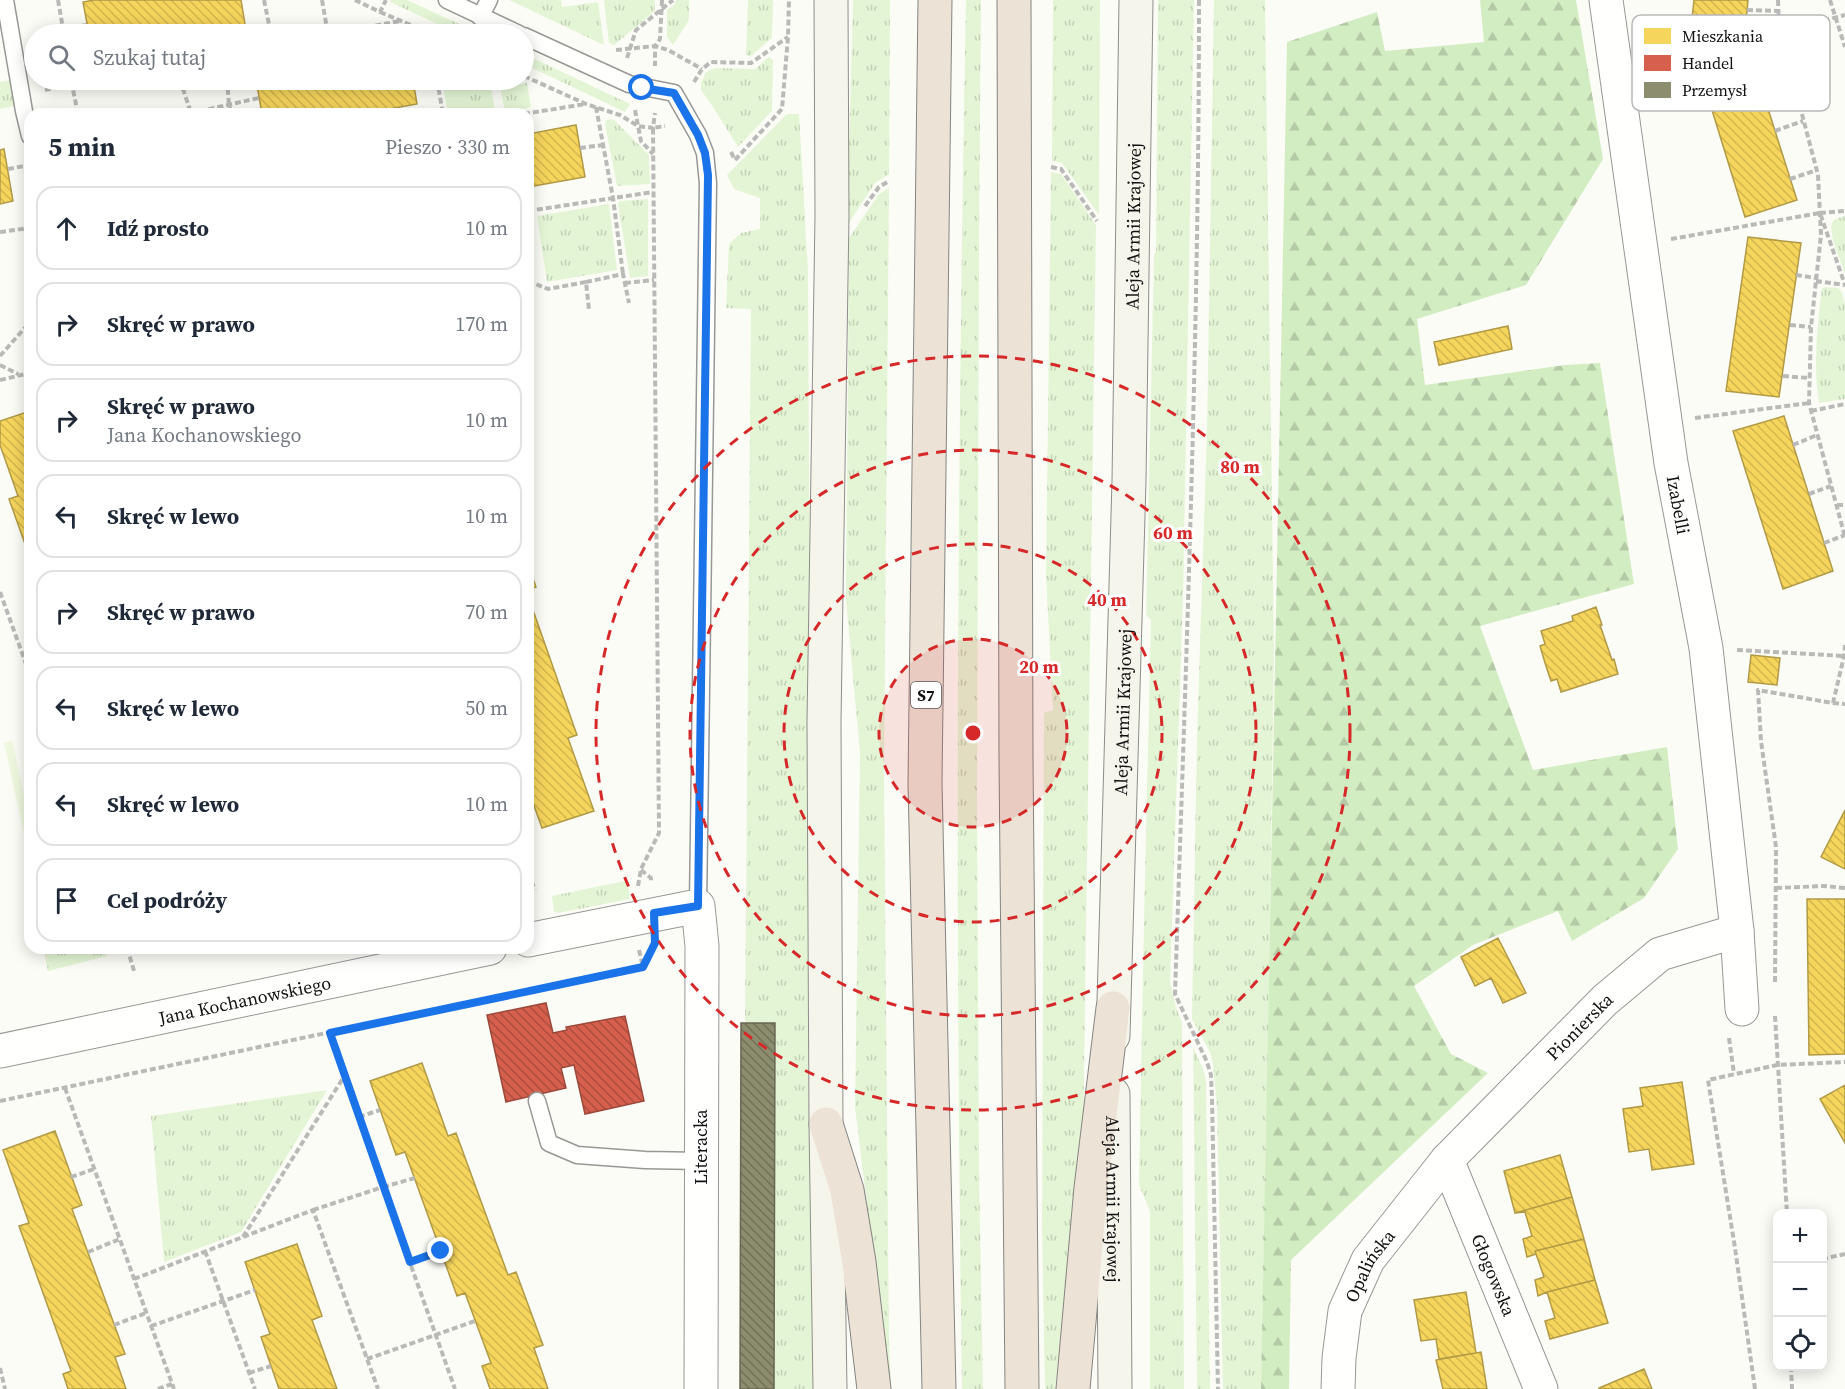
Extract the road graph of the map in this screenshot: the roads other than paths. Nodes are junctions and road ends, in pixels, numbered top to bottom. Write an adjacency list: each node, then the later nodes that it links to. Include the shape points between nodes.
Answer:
1 (5, 0): 12 (lane)
2 (447, 0): 9 (lane)
3 (489, 0): 9 (lane)
4 (831, 0): 21 (main road, via 832,216 824,722)
5 (935, 0): 27 (highway, S7, via 925,783)
6 (1014, 0): 28 (highway)
7 (1136, 0): 17 (main road, Aleja Armii Krajowej, via 1129,458)
8 (1606, 0): 14 (street, Izabelli, via 1671,463 1706,648)
9 (480, 17): 10 (lane)
10 (496, 24)
11 (534, 41): 13 (lane, via 630,84 674,93 705,153 708,183)
12 (24, 109)
13 (698, 906): 15 (street); 23 (street, Literacka, via 702,946)
14 (1737, 931): 18 (street, Izabelli); 22 (street, Pionierska, via 1660,954 1605,1000)
15 (534, 939)
16 (461, 954): 19 (street, Jana Kochanowskiego)
17 (1113, 1008): 29 (highway, via 1091,1188); 30 (main road, Aleja Armii Krajowej)
18 (1745, 1020)
19 (0, 1051)
20 (537, 1101): 23 (lane, via 549,1143 577,1155)
21 (826, 1124): 25 (main road); 26 (highway, via 847,1190)
22 (1447, 1160): 31 (street, Opalińska, via 1368,1260 1345,1311); 32 (street, Głogowska)
23 (700, 1161): 24 (street, Literacka)
24 (700, 1389)
25 (831, 1389)
26 (874, 1389)
27 (939, 1389)
28 (1022, 1389)
29 (1073, 1389)
30 (1115, 1389)
31 (1338, 1389)
32 (1541, 1389)

